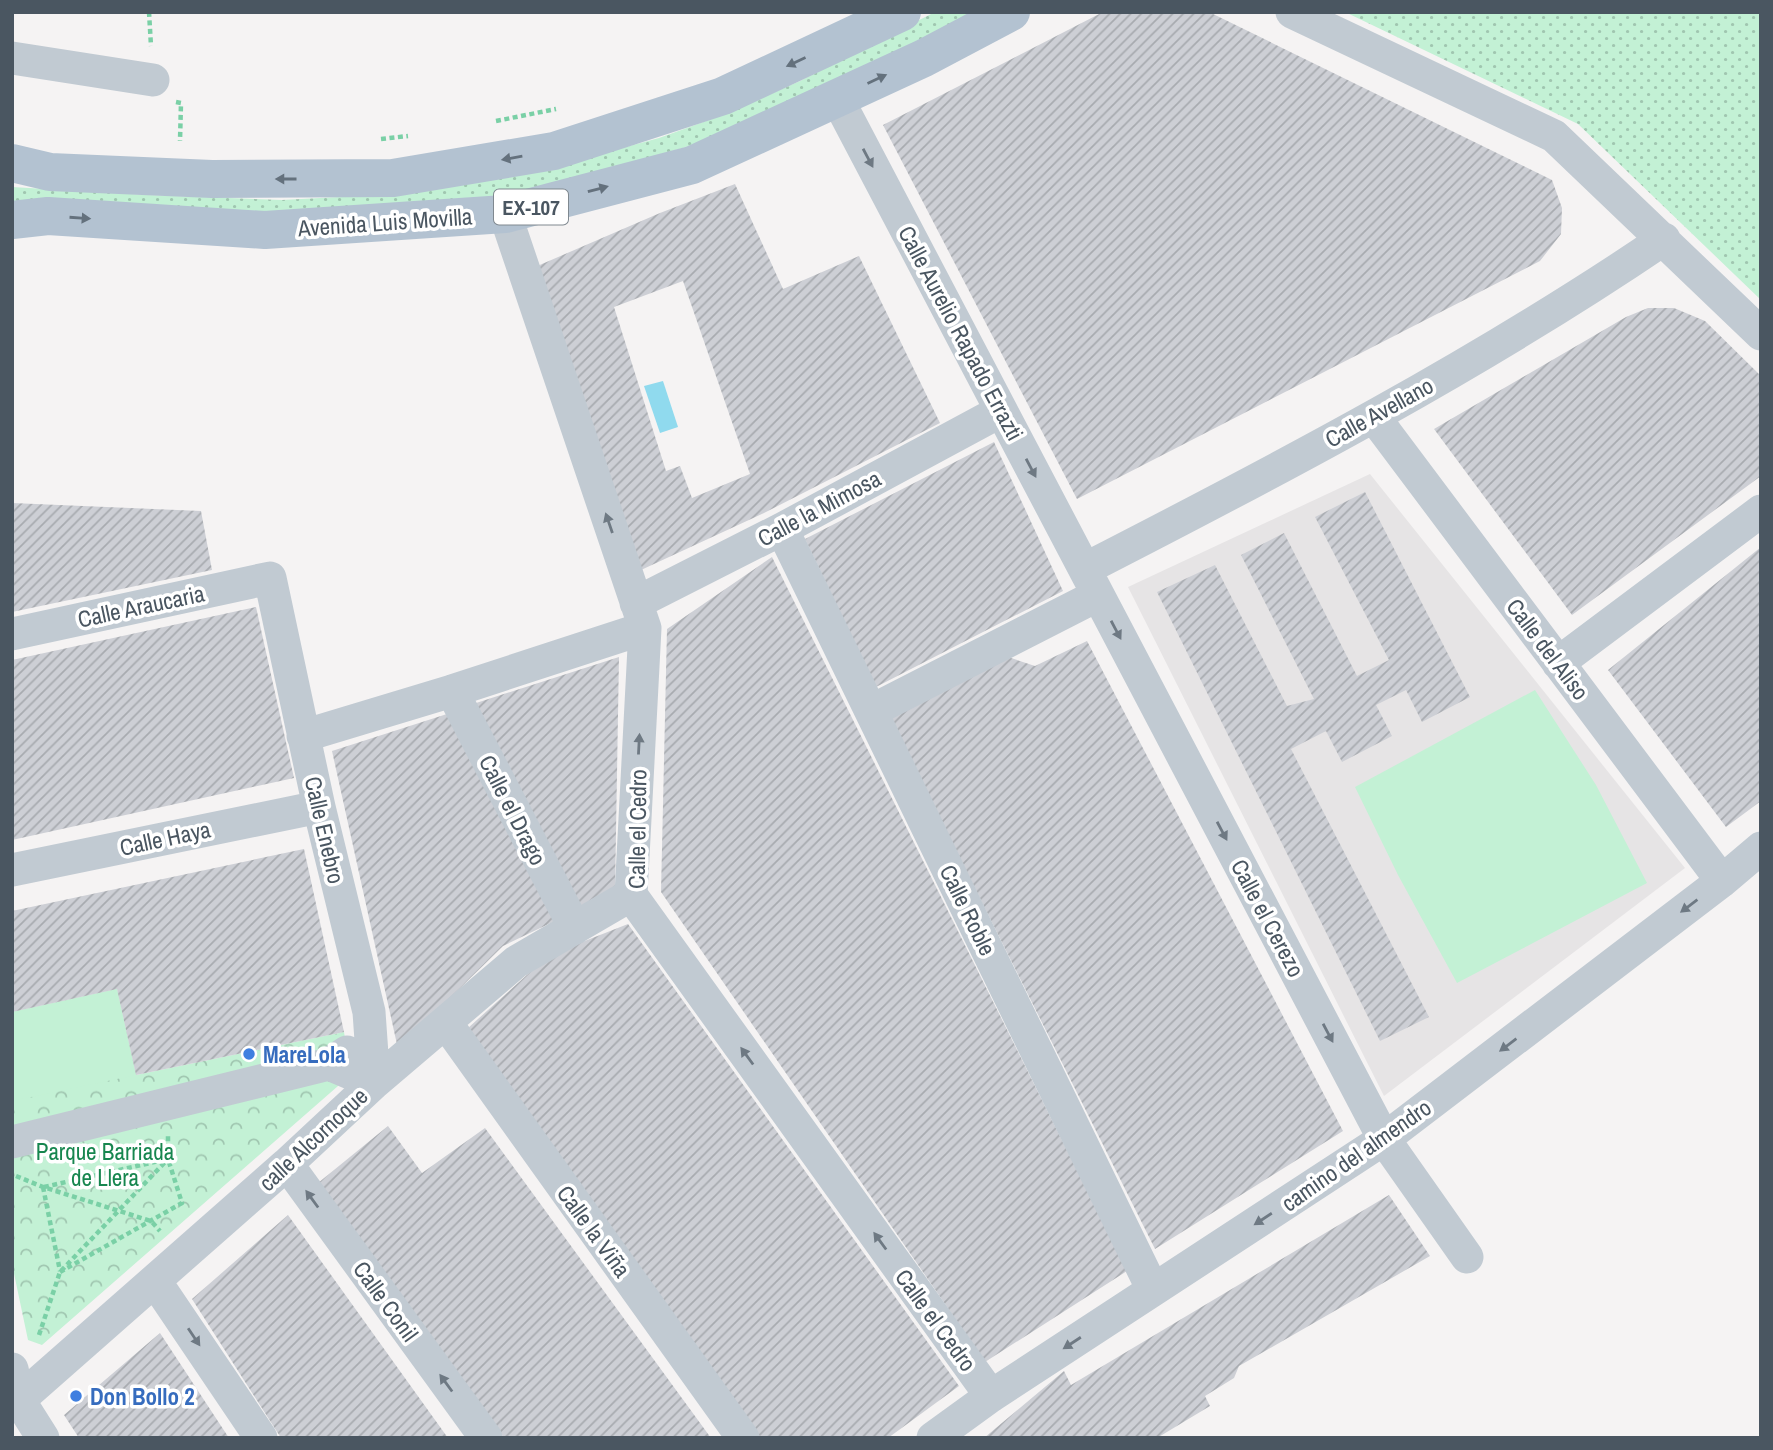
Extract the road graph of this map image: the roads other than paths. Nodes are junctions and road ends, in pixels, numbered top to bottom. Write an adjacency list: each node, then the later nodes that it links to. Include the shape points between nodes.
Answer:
1 (902, 12): 7 (main road, Avenida Luis Movilla / EX-107, one-way to 7, via 723,96 555,151 393,178 212,179 50,172)
2 (1011, 12): 6 (main road, Avenida Luis Movilla / EX-107, one-way to 2)
3 (1292, 12): 10 (street, via 1554,136)
4 (12, 58): 5 (street)
5 (161, 91)
6 (837, 98): 8 (main road, Avenida Luis Movilla / EX-107, one-way to 6, via 692,165); 12 (street, Calle Aurelio Rapado Errazti, one-way to 12)
7 (12, 163)
8 (505, 214): 9 (main road, Avenida Luis Movilla / EX-107, one-way to 8, via 48,216 265,230); 18 (street, Calle el Cedro, one-way to 8)
9 (12, 220)
10 (1664, 239): 11 (street); 13 (street, Calle Avellano)
11 (1761, 334)
12 (1001, 411): 15 (street, Calle la Mimosa); 17 (street, Calle Aurelio Rapado Errazti, one-way to 17)
13 (1374, 417): 17 (street, Calle Avellano); 20 (street, Calle del Aliso)
14 (1761, 511): 20 (street)
15 (782, 529): 18 (street, Calle la Mimosa); 22 (street, Calle Roble)
16 (270, 578): 19 (street, Calle Araucaria); 23 (street, Calle Enebro)
17 (1091, 582): 22 (street, Calle Avellano); 34 (street, Calle el Cerezo, one-way to 34)
18 (640, 615): 21 (street, Calle la Mimosa); 28 (street, Calle el Cedro, one-way to 18)
19 (12, 634)
20 (1558, 663): 27 (street, Calle del Aliso)
21 (452, 691): 23 (street, Calle la Mimosa); 29 (street, Calle el Drago)
22 (871, 711): 39 (street, Calle Roble)
23 (303, 736): 24 (street, Calle Enebro)
24 (319, 807): 26 (street, Calle Haya); 31 (street, Calle Enebro, via 369,1012)
25 (1761, 848): 27 (street, camino del almendro)
26 (12, 870)
27 (1722, 881): 34 (street, camino del almendro, one-way to 34)
28 (631, 895): 29 (street, calle Alcornoque); 41 (street, Calle el Cedro, one-way to 28)
29 (575, 929): 30 (street, calle Alcornoque, via 516,962)
30 (446, 1023): 33 (street, calle Alcornoque); 45 (street, Calle la Viña)
31 (370, 1037): 32 (street); 33 (street, Calle Enebro)
32 (329, 1064): 33 (street); 35 (street)
33 (374, 1083): 36 (street, calle Alcornoque)
34 (1384, 1139): 37 (street, Calle el Cerezo); 39 (street, camino del almendro, one-way to 39)
35 (12, 1142)
36 (287, 1164): 38 (street, calle Alcornoque); 44 (street, Calle Conil, one-way to 36)
37 (1467, 1257)
38 (155, 1281): 40 (street, calle Alcornoque); 43 (street, one-way to 43)
39 (1153, 1290): 41 (street, camino del almendro, one-way to 41)
40 (15, 1392): 42 (street)
41 (991, 1396): 46 (street, camino del almendro)
42 (43, 1438)
43 (261, 1438)
44 (486, 1438)
45 (743, 1438)
46 (933, 1438)

